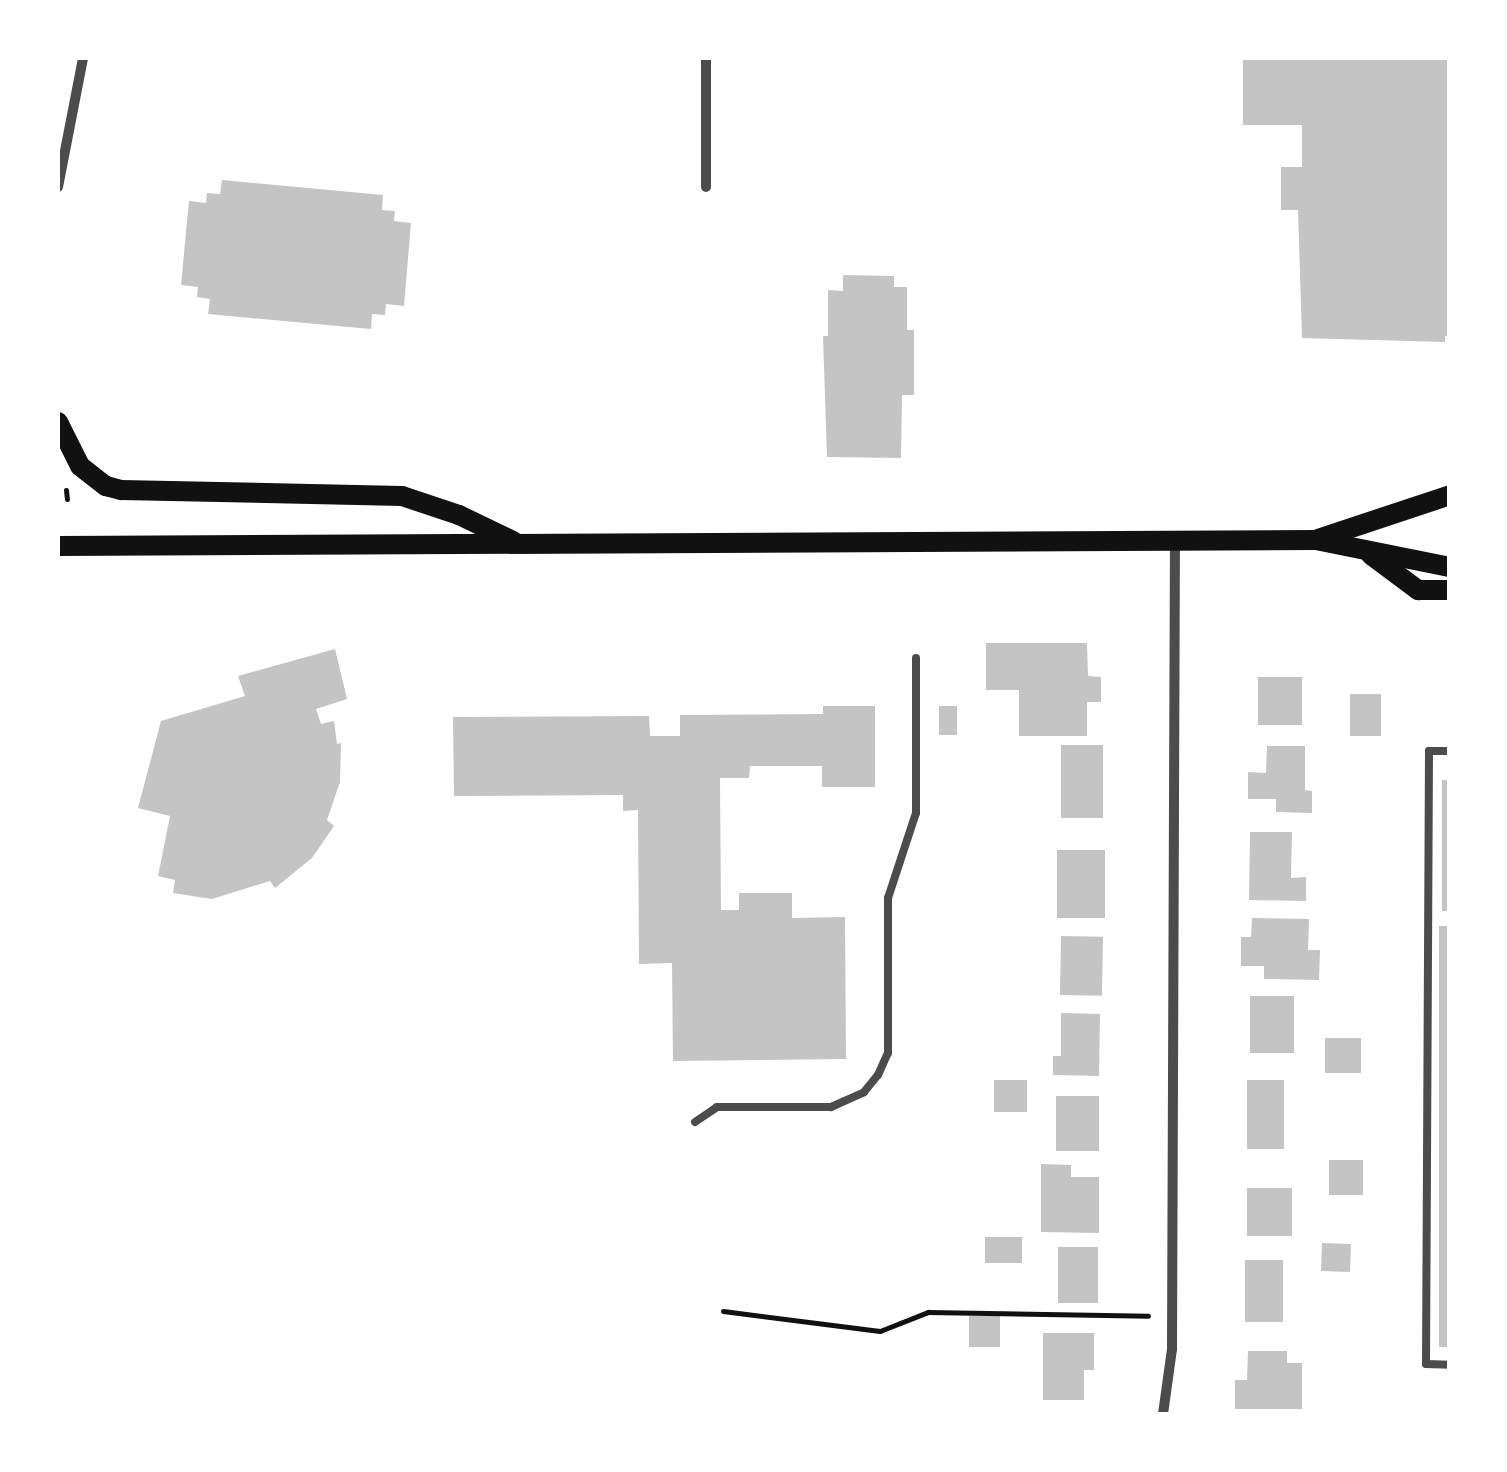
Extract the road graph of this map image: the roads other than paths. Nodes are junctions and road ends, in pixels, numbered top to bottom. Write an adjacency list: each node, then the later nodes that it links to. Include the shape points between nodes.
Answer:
1 (82, 58): 3 (street)
2 (706, 58): 4 (street)
3 (63, 134): 5 (street)
4 (706, 186)
5 (58, 187)
6 (58, 422): 10 (main road, via 80,466 121,490 402,496)
7 (1450, 496): 8 (main road)
8 (1316, 540): 9 (main road); 12 (main road)
9 (1175, 541): 10 (main road); 19 (street, via 1172,1330)
10 (520, 544): 11 (main road)
11 (58, 546)
12 (1365, 550): 13 (main road); 14 (main road, via 1418,590)
13 (1450, 567)
14 (1450, 590)
15 (916, 658): 17 (lane, via 916,813 888,898 888,1053 878,1075 864,1092 831,1107 717,1107)
16 (1450, 751): 18 (lane, via 1429,751 1426,1364)
17 (695, 1122)
18 (1450, 1364)
19 (1164, 1414)

